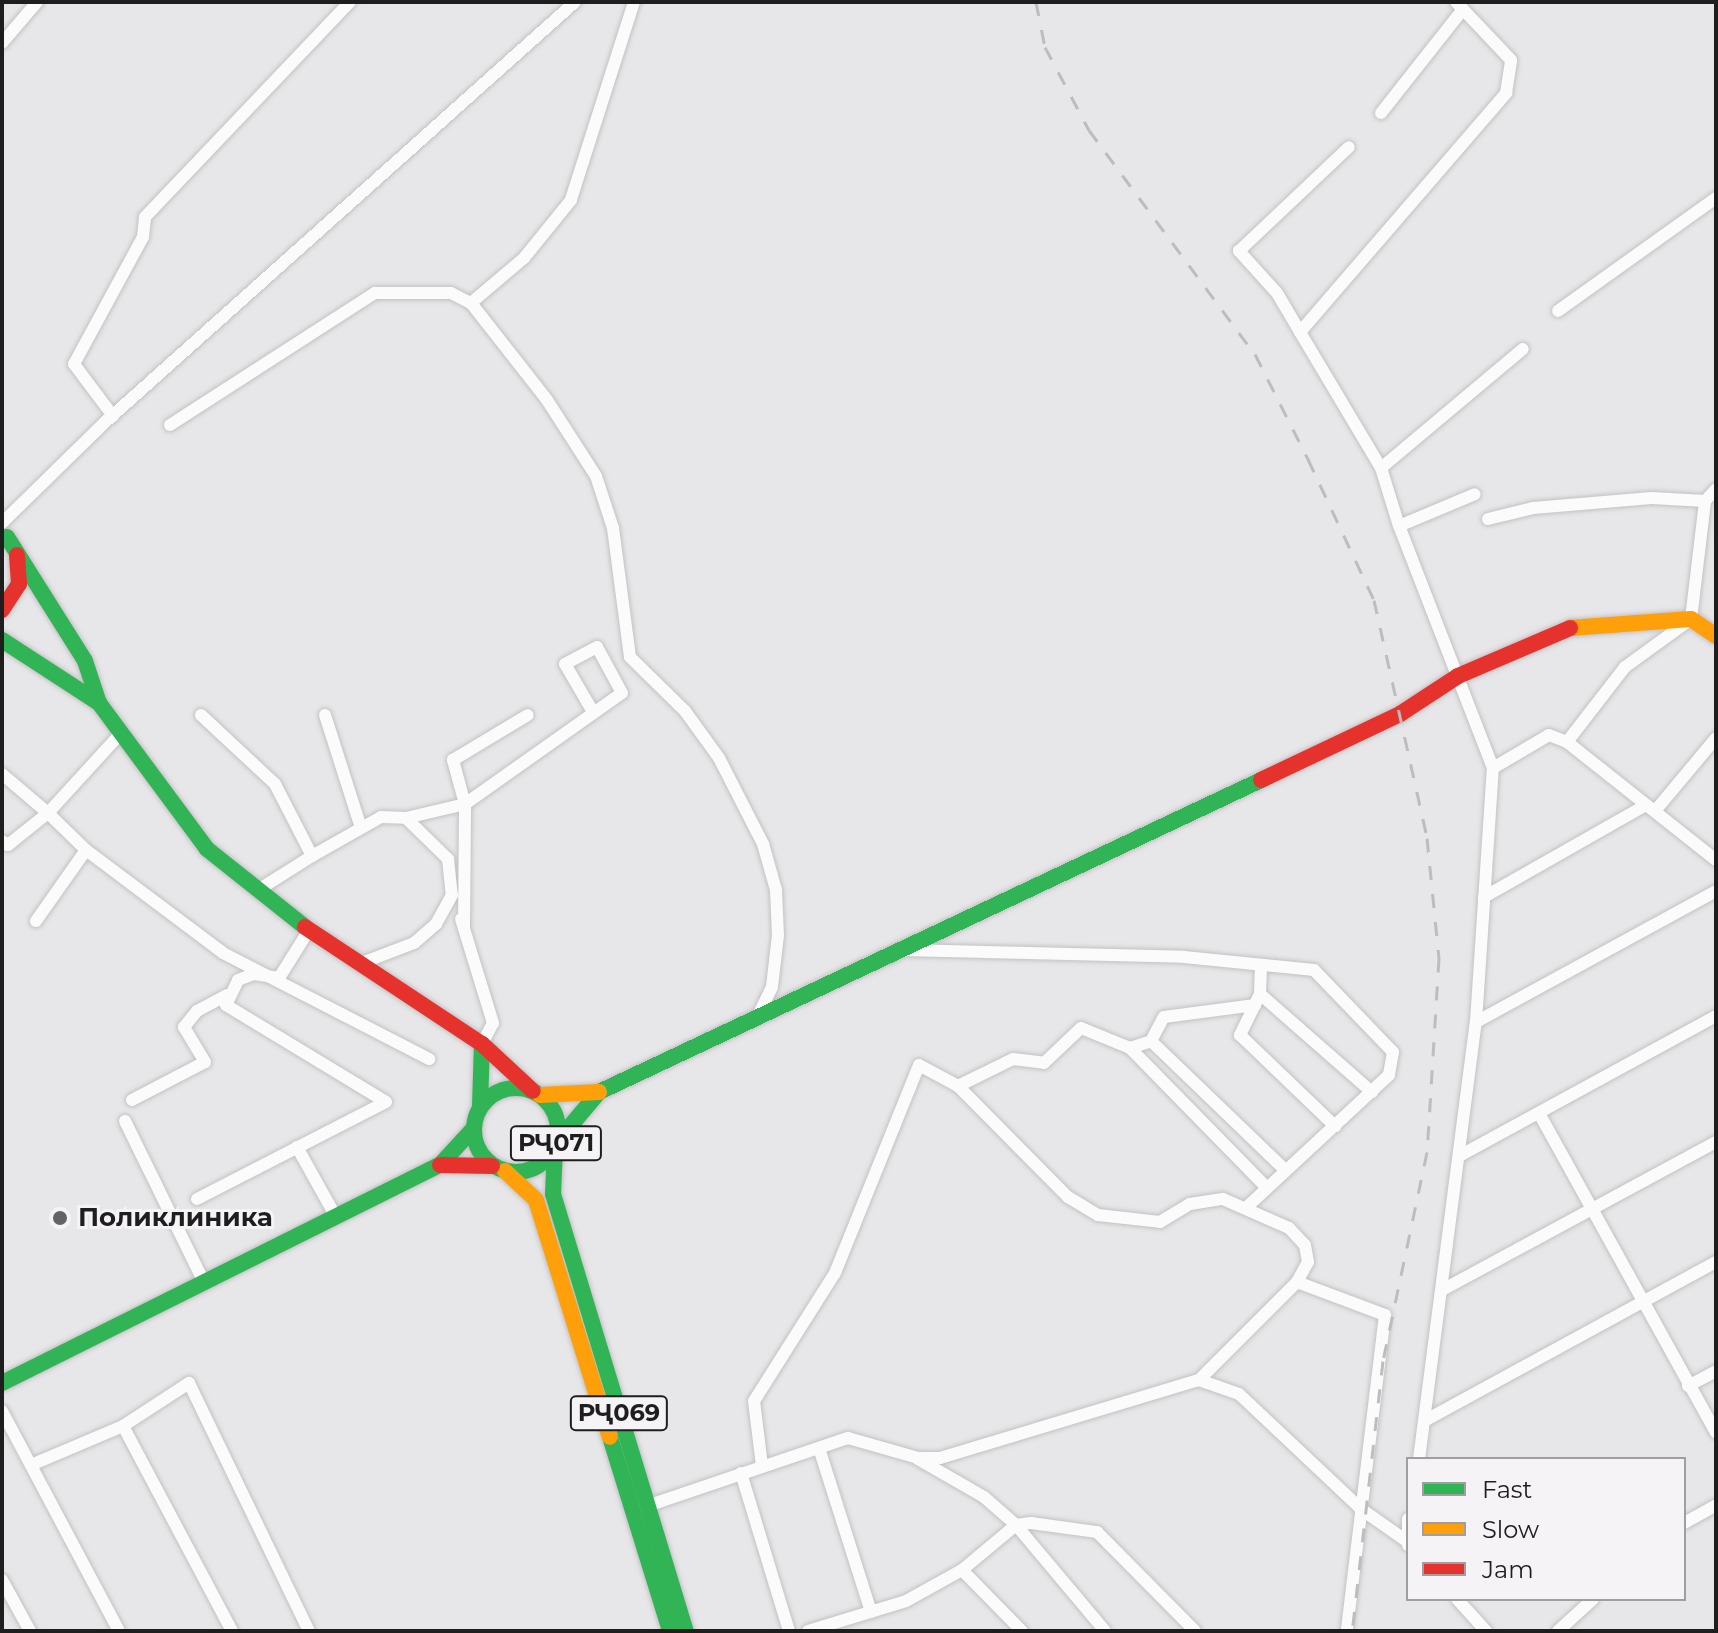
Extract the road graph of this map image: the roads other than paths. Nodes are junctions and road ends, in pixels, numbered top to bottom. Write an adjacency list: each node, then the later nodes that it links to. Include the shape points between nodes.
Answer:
1 (37, 2): 6 (street)
2 (350, 2): 14 (street, via 145,217 143,237 74,364)
3 (575, 2): 14 (street)
4 (634, 2): 10 (street, via 571,200 524,258)
5 (1460, 5): 7 (street); 12 (street, via 1511,60 1506,93)
6 (2, 43)
7 (1381, 113)
8 (1349, 147): 12 (street, via 1239,251 1277,293)
9 (1716, 198): 11 (street)
10 (471, 303): 15 (street, via 451,293 375,293); 60 (street, via 547,400 596,476 613,528 630,657 685,711 719,758 763,844 776,890 778,935 772,987)
11 (1558, 311)
12 (1300, 332): 16 (street)
13 (1523, 349): 16 (street)
14 (113, 416): 22 (street)
15 (170, 425)
16 (1381, 468): 21 (street)
17 (1716, 489): 19 (street)
18 (1475, 494): 21 (street)
19 (1705, 501): 20 (street, via 1652,498 1533,508); 24 (street)
20 (1488, 519)
21 (1399, 526): 27 (street)
22 (4, 531): 23 (main road, via 20,568 19,584); 28 (main road, via 85,661)
23 (2, 610)
24 (1691, 619): 25 (main road); 27 (main road, via 1581,623); 35 (street, via 1625,667)
25 (1716, 636)
26 (2, 640): 28 (main road)
27 (1458, 676): 36 (street); 54 (main road, via 1400,714)
28 (99, 703): 33 (main road)
29 (593, 712): 29 (street, via 622,693 597,647 565,664); 38 (street)
30 (201, 715): 45 (street, via 275,784)
31 (325, 715): 42 (street)
32 (528, 715): 38 (street, via 453,760)
33 (121, 733): 40 (street); 47 (main road, via 207,849)
34 (1716, 738): 39 (street)
35 (1567, 742): 36 (street, via 1549,735); 39 (street)
36 (1493, 768): 50 (street)
37 (2, 774): 40 (street)
38 (465, 804): 41 (street); 52 (street)
39 (1650, 808): 46 (street); 50 (street)
40 (48, 813): 43 (street); 44 (street)
41 (406, 818): 42 (street); 49 (street, via 448,859)
42 (360, 825): 45 (street)
43 (4, 847)
44 (86, 850): 51 (street); 57 (street, via 223,953)
45 (312, 856): 47 (street)
46 (1716, 860)
47 (258, 890): 53 (main road)
48 (1716, 891): 62 (street)
49 (452, 895): 52 (street); 55 (street, via 436,924 414,943)
50 (1484, 897): 62 (street)
51 (36, 921)
52 (464, 926): 64 (street, via 493,1023)
53 (309, 930): 55 (main road); 57 (street)
54 (896, 950): 56 (street, via 1184,957); 60 (main road)
55 (359, 964): 64 (main road)
56 (1261, 965): 59 (street); 69 (street, via 1314,970 1393,1052 1389,1075)
57 (279, 978): 58 (street, via 254,974 238,980); 66 (street)
58 (227, 995): 71 (street, via 197,1011 184,1027 205,1062); 79 (street, via 226,1005 386,1102)
59 (1258, 1000): 63 (street, via 1164,1017); 69 (street); 75 (street, via 1240,1035)
60 (759, 1014): 68 (main road)
61 (1716, 1016): 73 (street)
62 (1476, 1022): 80 (street)
63 (1151, 1041): 65 (street); 83 (street)
64 (482, 1044): 70 (main road); 72 (main road)
65 (1130, 1048): 67 (street, via 1081,1028 1044,1063 1013,1059); 84 (street)
66 (429, 1059)
67 (958, 1086): 86 (street, via 1068,1197 1098,1215 1160,1222 1190,1204 1223,1199); 106 (street, via 919,1065 835,1273 754,1401)
68 (599, 1092): 70 (main road); 78 (main road)
69 (1372, 1092): 75 (street)
70 (536, 1093): 72 (main road, РҶ071, via 510,1088); 78 (main road, РҶ071, via 556,1116)
71 (132, 1100)
72 (480, 1106): 76 (main road, РҶ071)
73 (1540, 1115): 80 (street); 87 (street)
74 (125, 1121): 90 (street)
75 (1335, 1126): 83 (street)
76 (473, 1129): 81 (main road); 82 (main road, РҶ071)
77 (1716, 1142): 87 (street)
78 (555, 1145): 82 (main road, РҶ071, via 529,1170); 109 (main road, РҶ069, via 553,1194)
79 (297, 1147): 85 (street); 88 (street)
80 (1461, 1155): 92 (street)
81 (440, 1165): 82 (main road); 88 (main road)
82 (499, 1168): 109 (main road, РҶ069, via 536,1200)
83 (1286, 1171): 84 (street)
84 (1267, 1188): 86 (street)
85 (197, 1199)
86 (1248, 1206): 91 (street, via 1289,1228 1305,1245 1308,1262)
87 (1589, 1208): 92 (street); 93 (street)
88 (336, 1217): 90 (main road)
89 (1716, 1262): 93 (street)
90 (204, 1282): 96 (main road)
91 (1297, 1282): 95 (street); 110 (street, via 1385,1315)
92 (1444, 1289): 99 (street)
93 (1639, 1302): 97 (street); 99 (street)
94 (1716, 1371): 97 (street)
95 (1199, 1380): 104 (street, via 1048,1429); 110 (street, via 1239,1394)
96 (2, 1383)
97 (1688, 1386): 101 (street)
98 (2, 1411): 105 (street)
99 (1426, 1420): 103 (street)
100 (123, 1426): 105 (street); 122 (street); 123 (street, via 189,1383)
101 (1716, 1432)
102 (819, 1448): 104 (street, via 848,1438); 106 (street); 118 (street)
103 (1419, 1457)
104 (918, 1458): 112 (street, via 984,1497)
105 (31, 1465): 121 (street)
106 (762, 1466): 107 (street)
107 (741, 1473): 109 (street); 126 (street)
108 (1716, 1505): 111 (street)
109 (641, 1508): 124 (main road, РҶ069); 125 (main road, РҶ069)
110 (1361, 1509): 113 (street); 131 (street)
111 (1686, 1522)
112 (1016, 1525): 114 (street); 129 (street); 130 (street, via 1097,1532)
113 (1406, 1542)
114 (962, 1570): 118 (street); 128 (street)
115 (4, 1588): 120 (street)
116 (1459, 1601): 119 (street)
117 (1591, 1601): 132 (street)
118 (871, 1612): 127 (street)
119 (1486, 1630)
120 (30, 1631)
121 (119, 1631)
122 (232, 1631)
123 (309, 1631)
124 (670, 1631)
125 (686, 1631)
126 (789, 1631)
127 (808, 1631)
128 (1022, 1631)
129 (1105, 1631)
130 (1195, 1631)
131 (1347, 1631)
132 (1560, 1631)

